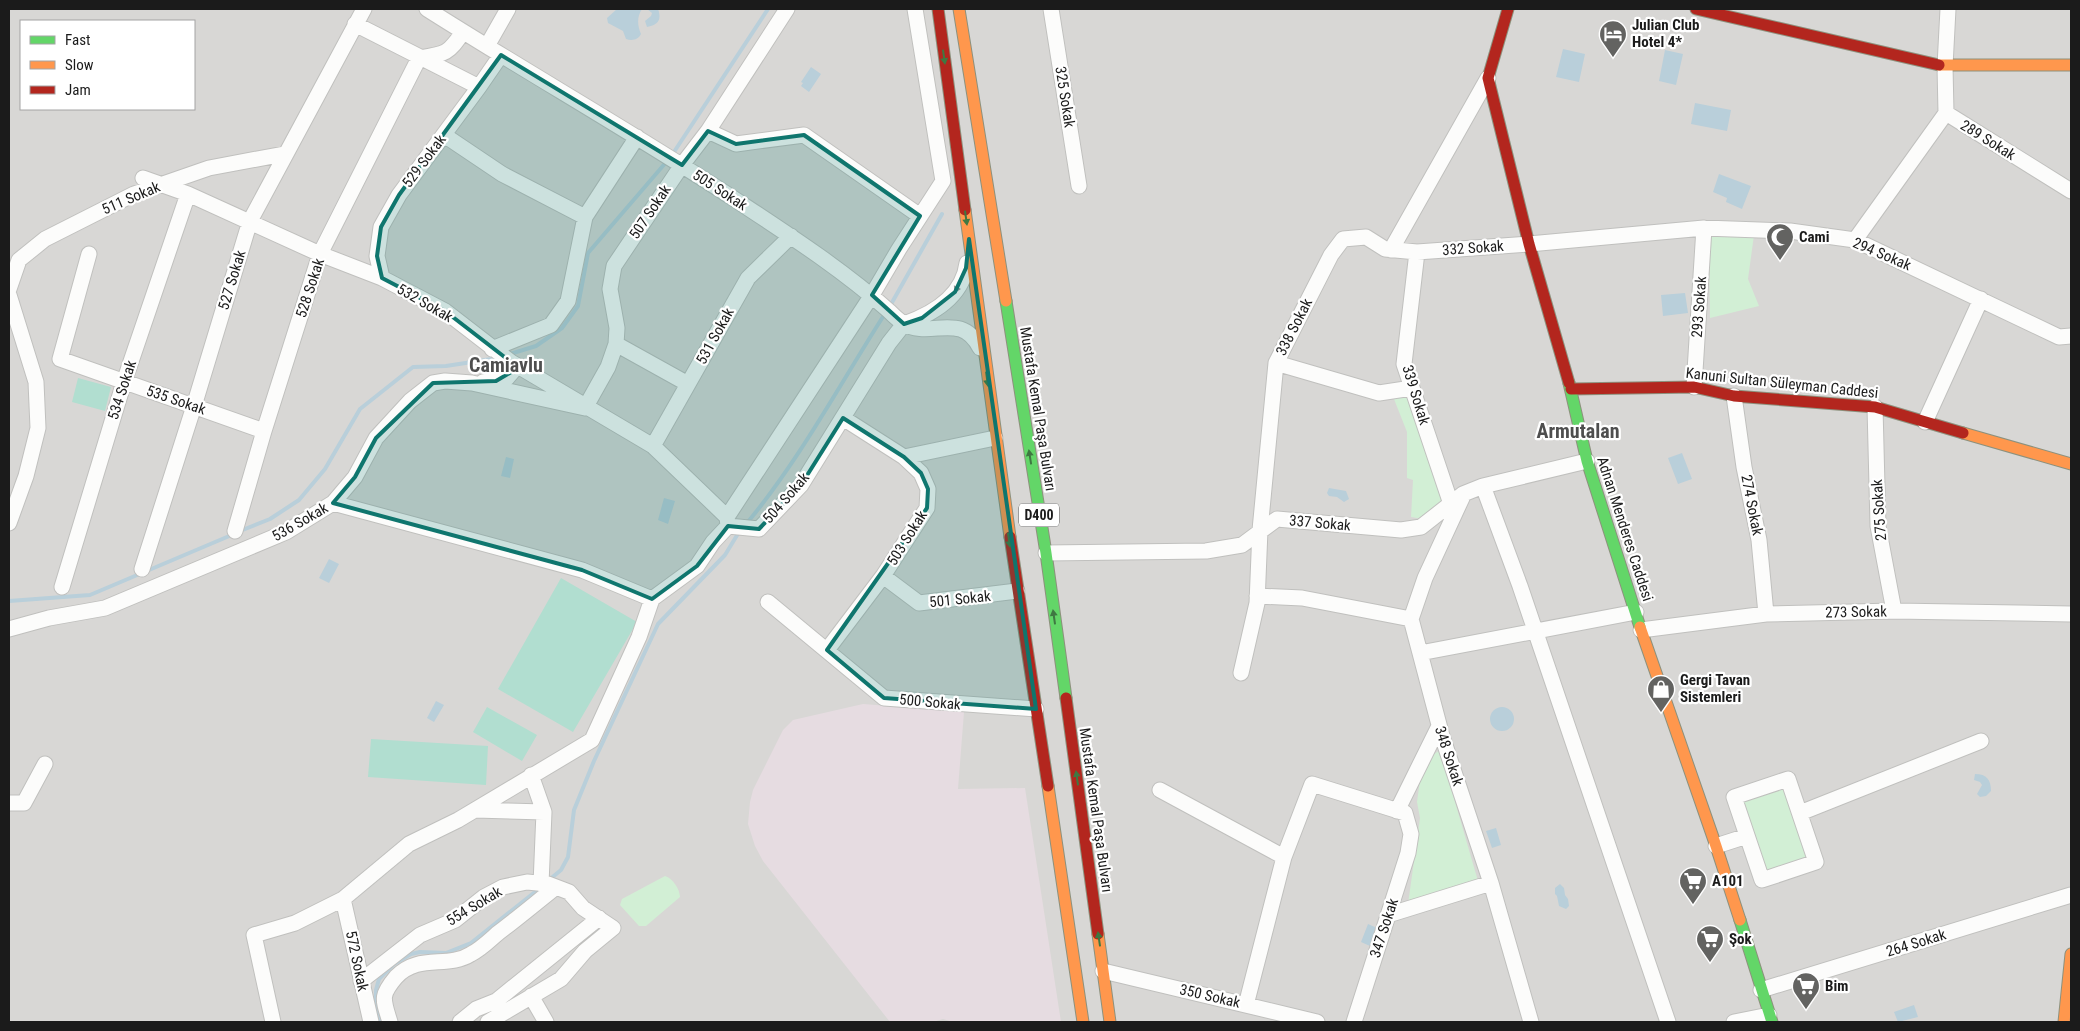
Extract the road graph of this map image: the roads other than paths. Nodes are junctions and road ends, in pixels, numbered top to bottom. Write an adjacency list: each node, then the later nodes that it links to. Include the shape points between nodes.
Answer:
1 (364, 9): 13 (street, 527 Sokak)
2 (427, 9): 14 (street, 505 Sokak)
3 (508, 9): 15 (street)
4 (787, 9): 24 (street, 507 Sokak)
5 (915, 9): 34 (street, via 943,181)
6 (938, 9): 39 (main road, D400, one-way to 39)
7 (959, 9): 23 (main road, Mustafa Kemal Paşa Bulvarı / D400)
8 (965, 9): 23 (main road)
9 (1051, 9): 31 (street, 325 Sokak)
10 (1508, 9): 20 (main road)
11 (1948, 9): 19 (street, 289 Sokak)
12 (1702, 10): 19 (main road)
13 (355, 24): 17 (street); 27 (street, 527 Sokak)
14 (463, 32): 15 (street, 505 Sokak); 17 (street, via 451,49)
15 (487, 46): 16 (street, 505 Sokak)
16 (500, 55): 21 (street, 529 Sokak); 26 (street, 505 Sokak)
17 (419, 58): 21 (street); 45 (street, 528 Sokak)
18 (2071, 65): 19 (main road)
19 (1945, 66): 22 (street, 289 Sokak)
20 (1488, 78): 41 (main road, Adnan Menderes Caddesi); 42 (street)
21 (479, 87): 25 (street, 529 Sokak)
22 (1946, 113): 32 (street, 289 Sokak); 40 (street)
23 (977, 119): 84 (main road, Mustafa Kemal Paşa Bulvarı / D400, one-way to 23)
24 (708, 132): 28 (street, 507 Sokak); 34 (street, via 736,144 804,135)
25 (444, 135): 35 (street, via 502,174); 46 (street, 529 Sokak, via 399,195 381,226 377,256)
26 (637, 137): 28 (street, 505 Sokak); 35 (street)
27 (284, 154): 30 (street, 511 Sokak, via 209,168); 36 (street, 527 Sokak)
28 (682, 165): 38 (street, 505 Sokak); 53 (street, 507 Sokak, via 614,266 610,289 617,328)
29 (143, 178): 30 (street, 532 Sokak)
30 (161, 185): 33 (street, 532 Sokak); 47 (street, 511 Sokak, via 134,194 45,240 19,260)
31 (1079, 186)
32 (2071, 190)
33 (188, 194): 36 (street, 532 Sokak); 58 (street, 534 Sokak)
34 (920, 216): 49 (street)
35 (585, 217): 54 (street, via 568,301 557,317 551,325)
36 (250, 221): 45 (street, 532 Sokak); 65 (street, 527 Sokak)
37 (1704, 228): 40 (street, 294 Sokak, via 1790,231); 41 (street, 294 Sokak); 61 (street, 293 Sokak)
38 (791, 236): 49 (street, 505 Sokak); 60 (street, 531 Sokak, via 748,278)
39 (969, 239): 51 (street, one-way to 51, via 966,268 955,292 922,318); 55 (main road, D400)
40 (1855, 240): 50 (street, 294 Sokak)
41 (1529, 244): 43 (street, 332 Sokak); 63 (main road, Adnan Menderes Caddesi)
42 (1391, 250): 43 (street, 338 Sokak); 57 (street, 338 Sokak, via 1366,237 1343,239 1330,255)
43 (1417, 252): 62 (street, 339 Sokak, via 1404,364)
44 (89, 254): 58 (street, 535 Sokak, via 60,359)
45 (320, 254): 46 (street, 532 Sokak); 70 (street, 528 Sokak)
46 (382, 278): 54 (street, 532 Sokak, via 445,311)
47 (9, 289)
48 (9, 295): 81 (street, via 36,382 38,428 26,476)
49 (872, 295): 51 (street, 505 Sokak); 80 (street)
50 (1981, 299): 52 (street, 294 Sokak, via 2059,336); 69 (street)
51 (904, 324): 55 (street, via 922,328 958,328 975,339); 68 (street, 504 Sokak)
52 (2071, 336)
53 (616, 344): 60 (street); 67 (street, 507 Sokak)
54 (492, 349): 56 (street, 532 Sokak)
55 (984, 358): 71 (main road, D400, one-way to 71)
56 (511, 362): 59 (street, via 514,371 507,378); 67 (street, 532 Sokak)
57 (1276, 363): 62 (street, via 1379,393); 82 (street, 338 Sokak)
58 (124, 382): 65 (street, 535 Sokak); 87 (street, 534 Sokak)
59 (472, 383): 67 (street); 78 (street, via 433,383 410,401 376,438 355,477)
60 (688, 384): 72 (street, 531 Sokak)
61 (1694, 387): 63 (main road, Kanuni Sultan Süleyman Caddesi); 64 (main road, Kanuni Sultan Süleyman Caddesi)
62 (1412, 388): 79 (street, 339 Sokak)
63 (1571, 389): 74 (main road, Adnan Menderes Caddesi)
64 (1734, 396): 66 (main road, Kanuni Sultan Süleyman Caddesi); 94 (street, 274 Sokak, via 1759,540)
65 (194, 406): 70 (street, 535 Sokak); 85 (street, 527 Sokak)
66 (1875, 407): 69 (main road, Kanuni Sultan Süleyman Caddesi); 93 (street, 275 Sokak, via 1878,526)
67 (585, 408): 72 (street, 532 Sokak)
68 (843, 418): 73 (street, 503 Sokak); 80 (street, 504 Sokak, via 802,485 759,528)
69 (1925, 422): 75 (main road, Kanuni Sultan Süleyman Caddesi)
70 (264, 431): 83 (street, 528 Sokak)
71 (995, 438): 73 (street); 88 (main road, D400, one-way to 88)
72 (652, 446): 80 (street, 532 Sokak)
73 (904, 457): 86 (street, 503 Sokak, via 921,473 928,489 927,508)
74 (1587, 461): 76 (street, 337 Sokak); 92 (main road, Adnan Menderes Caddesi)
75 (2071, 464)
76 (1483, 486): 77 (street, 337 Sokak); 98 (street)
77 (1463, 494): 79 (street, 337 Sokak); 96 (street, via 1425,578)
78 (333, 503): 90 (street, 536 Sokak, via 582,570); 97 (street, 536 Sokak, via 286,532 105,608)
79 (1451, 504): 82 (street, 337 Sokak, via 1421,527 1405,530 1277,519)
80 (728, 522): 90 (street, via 697,566)
81 (9, 523)
82 (1260, 530): 84 (street, 337 Sokak, via 1242,544 1206,551); 89 (street, 338 Sokak)
83 (235, 531)
84 (1046, 553): 124 (main road, Mustafa Kemal Paşa Bulvarı / D400, one-way to 84)
85 (142, 568)
86 (883, 576): 88 (street, 501 Sokak, via 919,603); 100 (street, 503 Sokak)
87 (62, 587)
88 (1017, 591): 103 (main road, D400)
89 (1257, 596): 96 (street, via 1302,598); 102 (street, 338 Sokak)
90 (652, 599): 107 (street, via 639,637 592,740)
91 (768, 602): 100 (street, 500 Sokak)
92 (1636, 612): 98 (street); 99 (main road, Adnan Menderes Caddesi)
93 (1894, 612): 94 (street, 273 Sokak); 95 (street, 273 Sokak)
94 (1766, 614): 99 (street, 273 Sokak)
95 (2071, 614)
96 (1411, 619): 101 (street, 348 Sokak)
97 (9, 629)
98 (1535, 630): 101 (street); 141 (street)
99 (1641, 630): 115 (main road, Adnan Menderes Caddesi)
100 (828, 650): 103 (street, 500 Sokak, via 884,698)
101 (1420, 653): 104 (street, 348 Sokak)
102 (1240, 673)
103 (1036, 709): 136 (main road, D400)
104 (1439, 726): 111 (street); 117 (street, 348 Sokak)
105 (1981, 742): 113 (street)
106 (45, 764): 109 (street, via 24,804)
107 (532, 775): 110 (street); 112 (street)
108 (1160, 790): 116 (street)
109 (9, 804)
110 (475, 810): 112 (street); 120 (street, via 409,844)
111 (1397, 811): 116 (street, via 1312,784); 121 (street, 347 Sokak, via 1405,813 1411,834)
112 (544, 812): 118 (street)
113 (1800, 813): 114 (street, via 1788,779 1734,797); 114 (street, via 1816,862 1762,880)
114 (1747, 836): 115 (street)
115 (1716, 846): 126 (main road, Adnan Menderes Caddesi)
116 (1284, 856): 128 (street)
117 (1490, 882): 121 (street); 140 (street, 348 Sokak)
118 (549, 885): 122 (street, via 569,892 583,908); 125 (street, 554 Sokak, via 527,882 503,887 484,897 455,920 420,935); 132 (street, via 470,955 412,965 402,971 385,990 384,1002)
119 (2071, 895): 126 (street, 264 Sokak)
120 (343, 899): 125 (street, 572 Sokak); 130 (street, via 295,922 254,935)
121 (1388, 915): 139 (street, 347 Sokak)
122 (599, 918): 127 (street, via 613,928 585,951 561,979); 133 (street, via 496,1001 476,1009)
123 (2071, 954): 143 (main road)
124 (1103, 971): 128 (street, 350 Sokak); 137 (main road, Mustafa Kemal Paşa Bulvarı / D400)
125 (361, 981): 131 (street, 572 Sokak)
126 (1761, 990): 129 (main road, Adnan Menderes Caddesi)
127 (531, 996): 134 (street); 135 (street)
128 (1246, 1005): 138 (street, 350 Sokak)
129 (1770, 1018): 142 (street)
130 (274, 1022)
131 (371, 1022)
132 (390, 1022)
133 (460, 1022)
134 (488, 1022)
135 (546, 1022)
136 (1083, 1022)
137 (1110, 1022)
138 (1317, 1022)
139 (1354, 1022)
140 (1531, 1022)
141 (1668, 1022)
142 (1734, 1022)
143 (2064, 1022)

